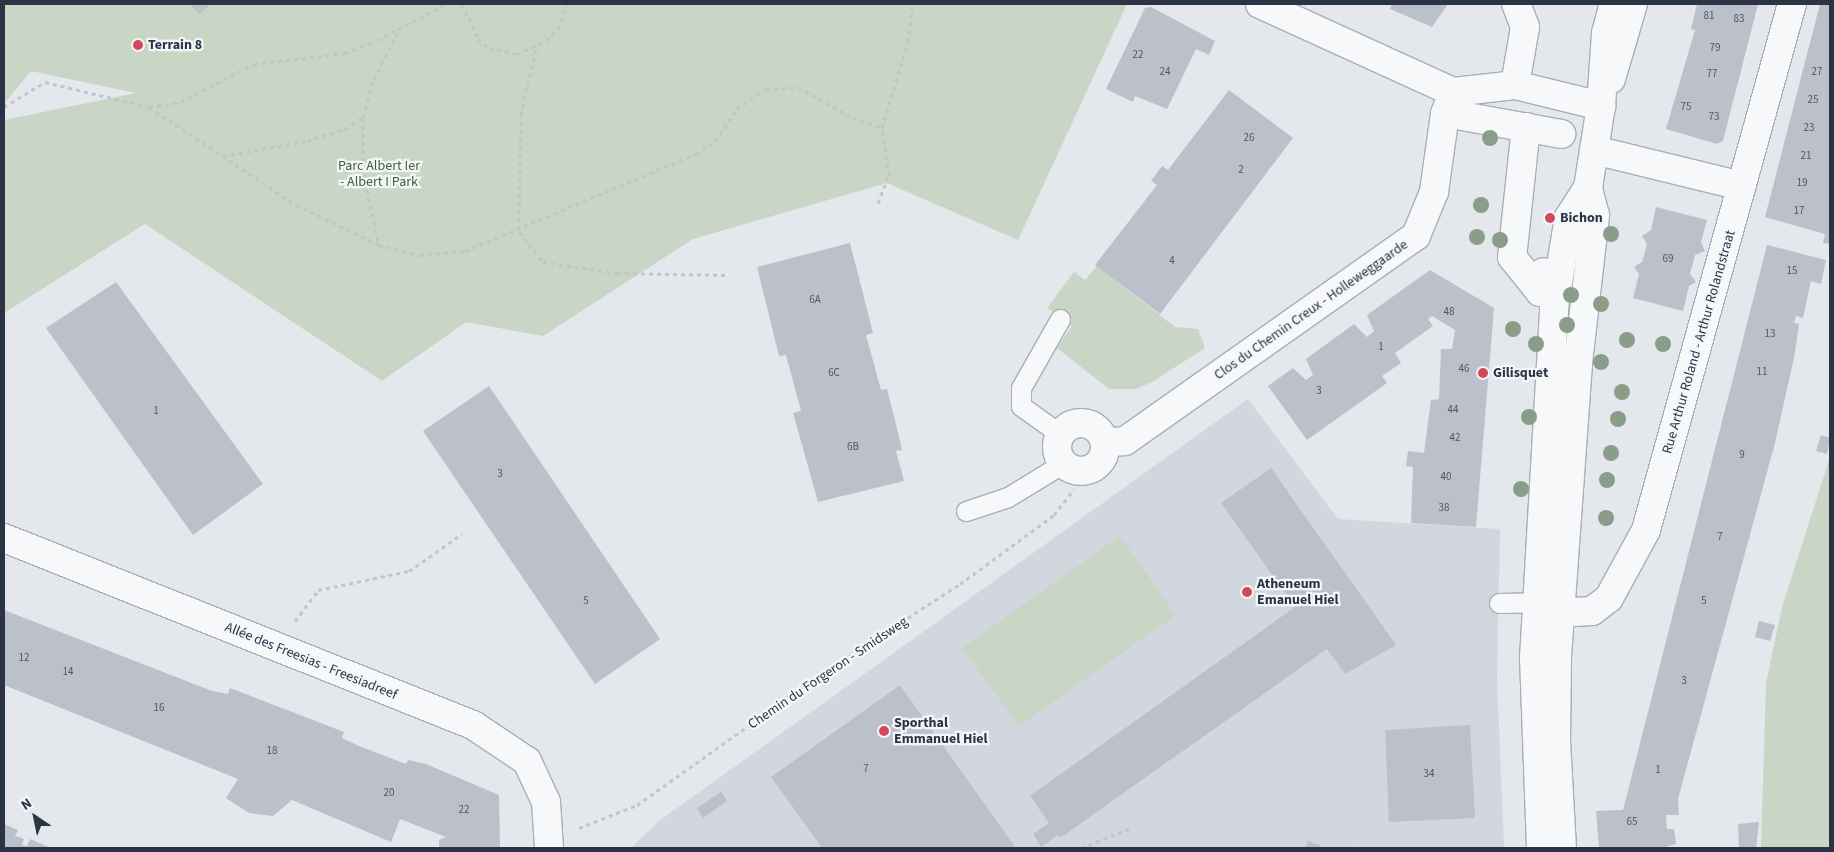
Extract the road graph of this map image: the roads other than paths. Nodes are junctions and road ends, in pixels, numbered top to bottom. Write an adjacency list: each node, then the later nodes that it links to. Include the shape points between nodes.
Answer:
1 (1260, 4): 7 (street)
2 (1516, 4): 6 (street, via 1525,27)
3 (1614, 4): 8 (street, via 1606,33)
4 (1633, 4): 8 (street, via 1627,37)
5 (1792, 4): 12 (street, Rue Arthur Roland - Arthur Rolandstraat)
6 (1515, 85): 7 (street); 8 (street)
7 (1457, 104): 9 (street); 16 (street, Clos du Chemin Creux - Holleweggaarde, via 1445,114 1434,192 1416,236 1125,441)
8 (1601, 106): 11 (street)
9 (1526, 127): 10 (street); 13 (street, via 1512,257 1540,292)
10 (1561, 135)
11 (1594, 150): 12 (street); 21 (street, via 1588,188 1595,215)
12 (1742, 186): 21 (street, Rue Arthur Roland - Arthur Rolandstraat, via 1646,530 1609,598 1592,611)
13 (1543, 272)
14 (1060, 319): 15 (lane, via 1021,388 1021,406)
15 (1060, 434): 16 (street, via 1073,424 1090,424); 17 (street, via 1056,449)
16 (1105, 442): 17 (street, via 1100,463)
17 (1072, 468): 18 (lane, via 1008,497)
18 (966, 511)
19 (4, 538): 22 (street, Allée des Freesias - Freesiadreef, via 473,725 527,761 546,802)
20 (1499, 603): 21 (lane)
21 (1548, 608): 23 (street); 24 (street)
22 (550, 845)
23 (1541, 848)
24 (1562, 848)

